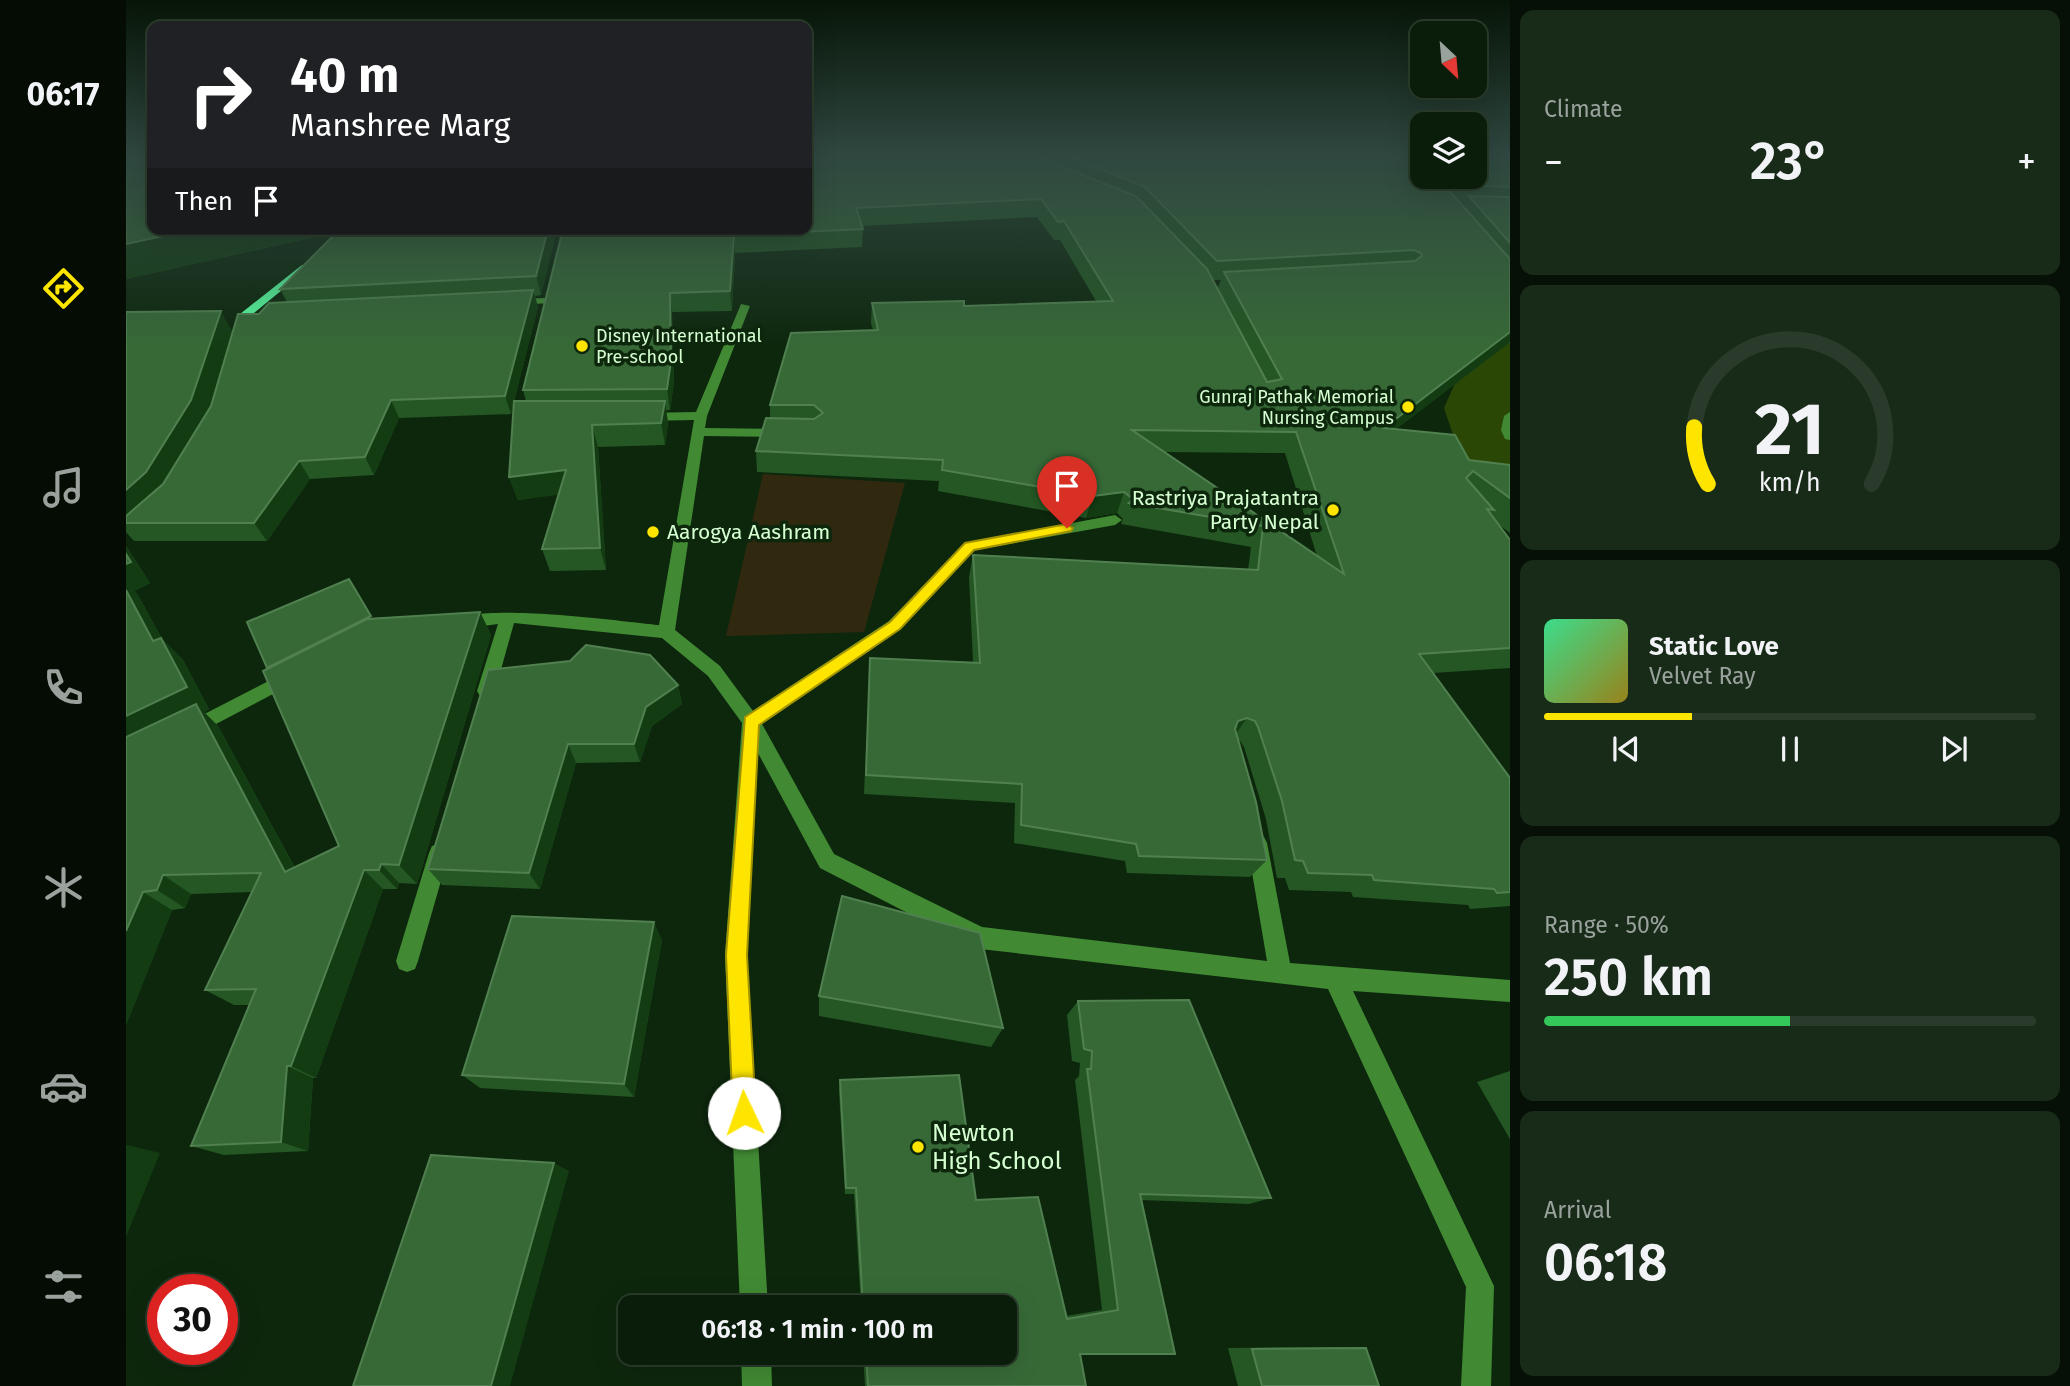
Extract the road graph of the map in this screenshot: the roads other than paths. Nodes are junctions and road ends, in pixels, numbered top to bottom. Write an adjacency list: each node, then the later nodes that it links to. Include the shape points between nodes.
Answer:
1 (320, 255): 6 (main road)
2 (548, 301): 3 (street)
3 (507, 303)
4 (745, 306): 9 (street)
5 (271, 314): 6 (street)
6 (244, 316): 7 (main road)
7 (234, 351)
8 (636, 416): 9 (street)
9 (701, 416): 11 (street)
10 (1510, 416): 13 (street)
11 (699, 432): 12 (street); 17 (street)
12 (801, 433)
13 (1510, 436)
14 (1115, 520): 20 (street, via 970,546 895,625)
15 (508, 617): 16 (street); 17 (street); 19 (street)
16 (443, 625)
17 (666, 632): 20 (street, via 714,671)
18 (305, 670): 21 (street)
19 (481, 710)
20 (751, 722): 25 (street, via 827,861 980,938); 28 (street, via 736,955)
21 (173, 738)
22 (1252, 820): 25 (street)
23 (446, 829): 24 (street)
24 (407, 961)
25 (1281, 974): 26 (street)
26 (1334, 977): 27 (street); 31 (street, via 1480,1286)
27 (1510, 991)
28 (753, 1295)
29 (756, 1365): 30 (street)
30 (757, 1386)
31 (1476, 1386)

